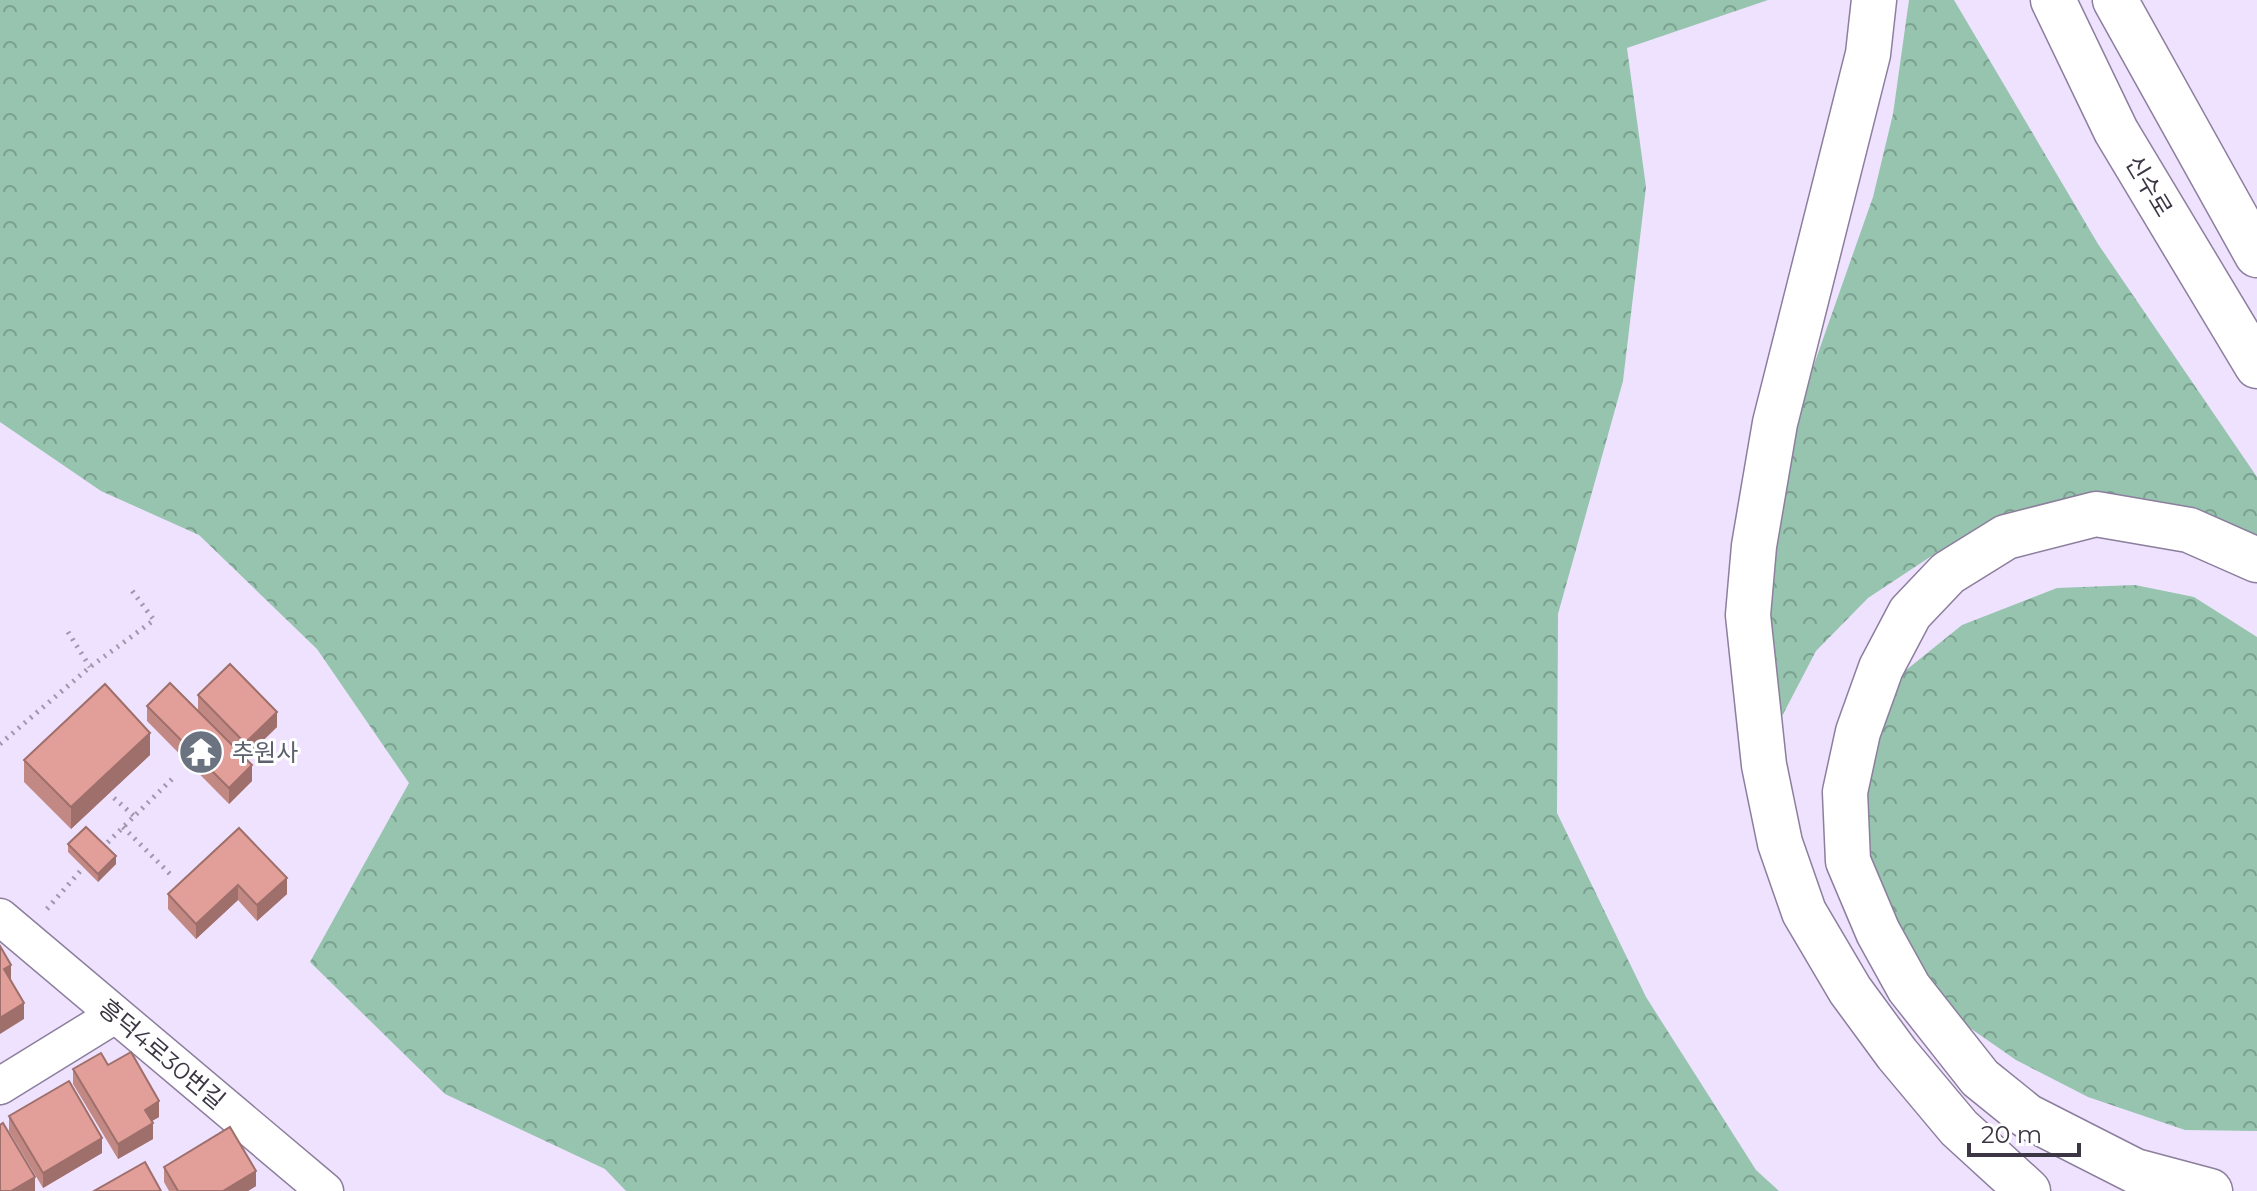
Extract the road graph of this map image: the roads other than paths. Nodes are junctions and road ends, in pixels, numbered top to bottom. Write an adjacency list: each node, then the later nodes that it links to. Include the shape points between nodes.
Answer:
1 (1874, 0): 11 (main road, via 1868,54 1775,423 1754,546 1748,615 1764,765 1780,843 1804,912 1850,990 1959,1128)
2 (2053, 0): 5 (main road, 신수로, via 2116,131)
3 (2115, 0): 4 (main road)
4 (2257, 255)
5 (2257, 366)
6 (2257, 560): 12 (main road, via 2189,530 2096,514 2006,537 1948,573 1910,613 1881,668 1858,732 1845,792 1848,861 1878,932 1909,988 1980,1078 2027,1116 2135,1171)
7 (12, 927): 8 (street, 흥덕4로30번길)
8 (115, 1015): 9 (street); 10 (street, 흥덕4로30번길)
9 (0, 1086)
10 (325, 1191)
11 (2028, 1191)
12 (2210, 1191)

